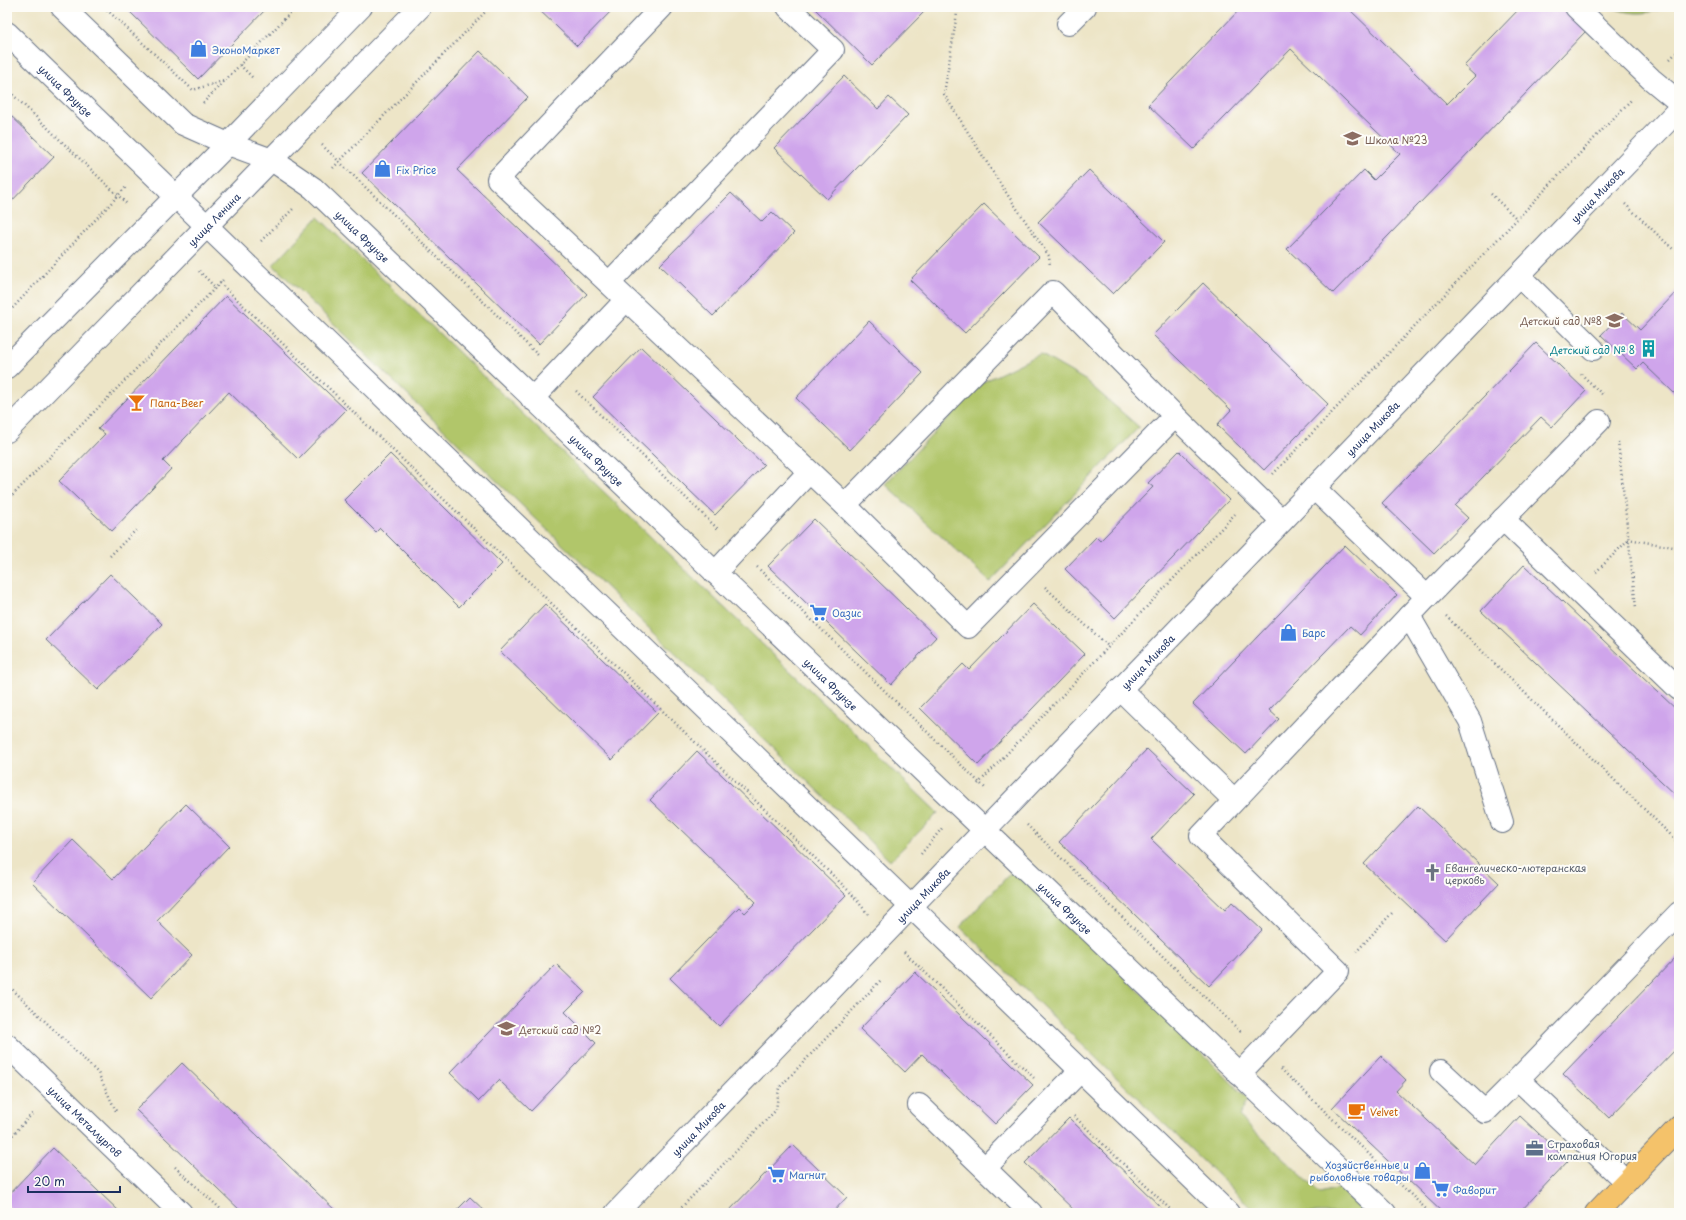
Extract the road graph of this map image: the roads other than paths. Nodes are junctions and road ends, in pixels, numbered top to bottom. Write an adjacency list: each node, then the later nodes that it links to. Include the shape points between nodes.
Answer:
1 (62, 7): 12 (street, via 183,124)
2 (361, 7): 12 (street)
3 (420, 7): 13 (street, улица Ленина)
4 (662, 7): 17 (street, via 498,179)
5 (788, 7): 17 (street, via 833,50)
6 (1085, 7): 8 (street)
7 (1576, 7): 10 (street, via 1651,79)
8 (1068, 24)
9 (7, 33): 14 (street, улица Фрунзе)
10 (1679, 102)
11 (1679, 109): 16 (street, улица Микова)
12 (228, 144): 13 (street, улица Фрунзе); 14 (street)
13 (272, 160): 15 (street, улица Ленина); 21 (street, улица Фрунзе, via 313,188)
14 (176, 196): 15 (street, улица Фрунзе); 20 (street)
15 (207, 226): 24 (street, улица Ленина); 38 (street)
16 (1519, 276): 19 (street); 26 (street, улица Микова)
17 (609, 283): 18 (street)
18 (626, 300): 21 (street); 25 (street)
19 (1593, 349)
20 (7, 367)
21 (532, 398): 30 (street, улица Фрунзе)
22 (1175, 416): 27 (street, via 968,627); 27 (street, via 1053,292); 29 (street)
23 (1599, 421): 28 (street)
24 (7, 431)
25 (809, 472): 27 (street); 30 (street)
26 (1314, 488): 29 (street, улица Микова); 31 (street)
27 (845, 505)
28 (1503, 519): 31 (street); 34 (street)
29 (1282, 521): 33 (street, улица Микова)
30 (715, 573): 37 (street, улица Фрунзе)
31 (1427, 597): 32 (street)
32 (1409, 616): 35 (street); 36 (street, via 1470,721)
33 (1120, 689): 35 (street); 37 (street, улица Микова)
34 (1679, 689)
35 (1234, 800): 43 (street, via 1201,836 1338,971)
36 (1502, 822)
37 (984, 830): 38 (street, улица Микова); 43 (street, улица Фрунзе)
38 (911, 906): 41 (street); 50 (street, улица Микова)
39 (1679, 913): 44 (street)
40 (7, 1045): 49 (street, улица Металлургов)
41 (1081, 1070): 47 (street); 52 (street)
42 (1441, 1071): 44 (street, via 1485,1112)
43 (1239, 1074): 53 (street, улица Фрунзе)
44 (1518, 1078): 48 (street)
45 (919, 1105): 47 (street)
46 (1679, 1127): 48 (main road)
47 (985, 1168): 51 (street)
48 (1626, 1182): 54 (main road)
49 (181, 1213)
50 (616, 1213)
51 (1031, 1213)
52 (1228, 1213)
53 (1385, 1213)
54 (1596, 1213)

